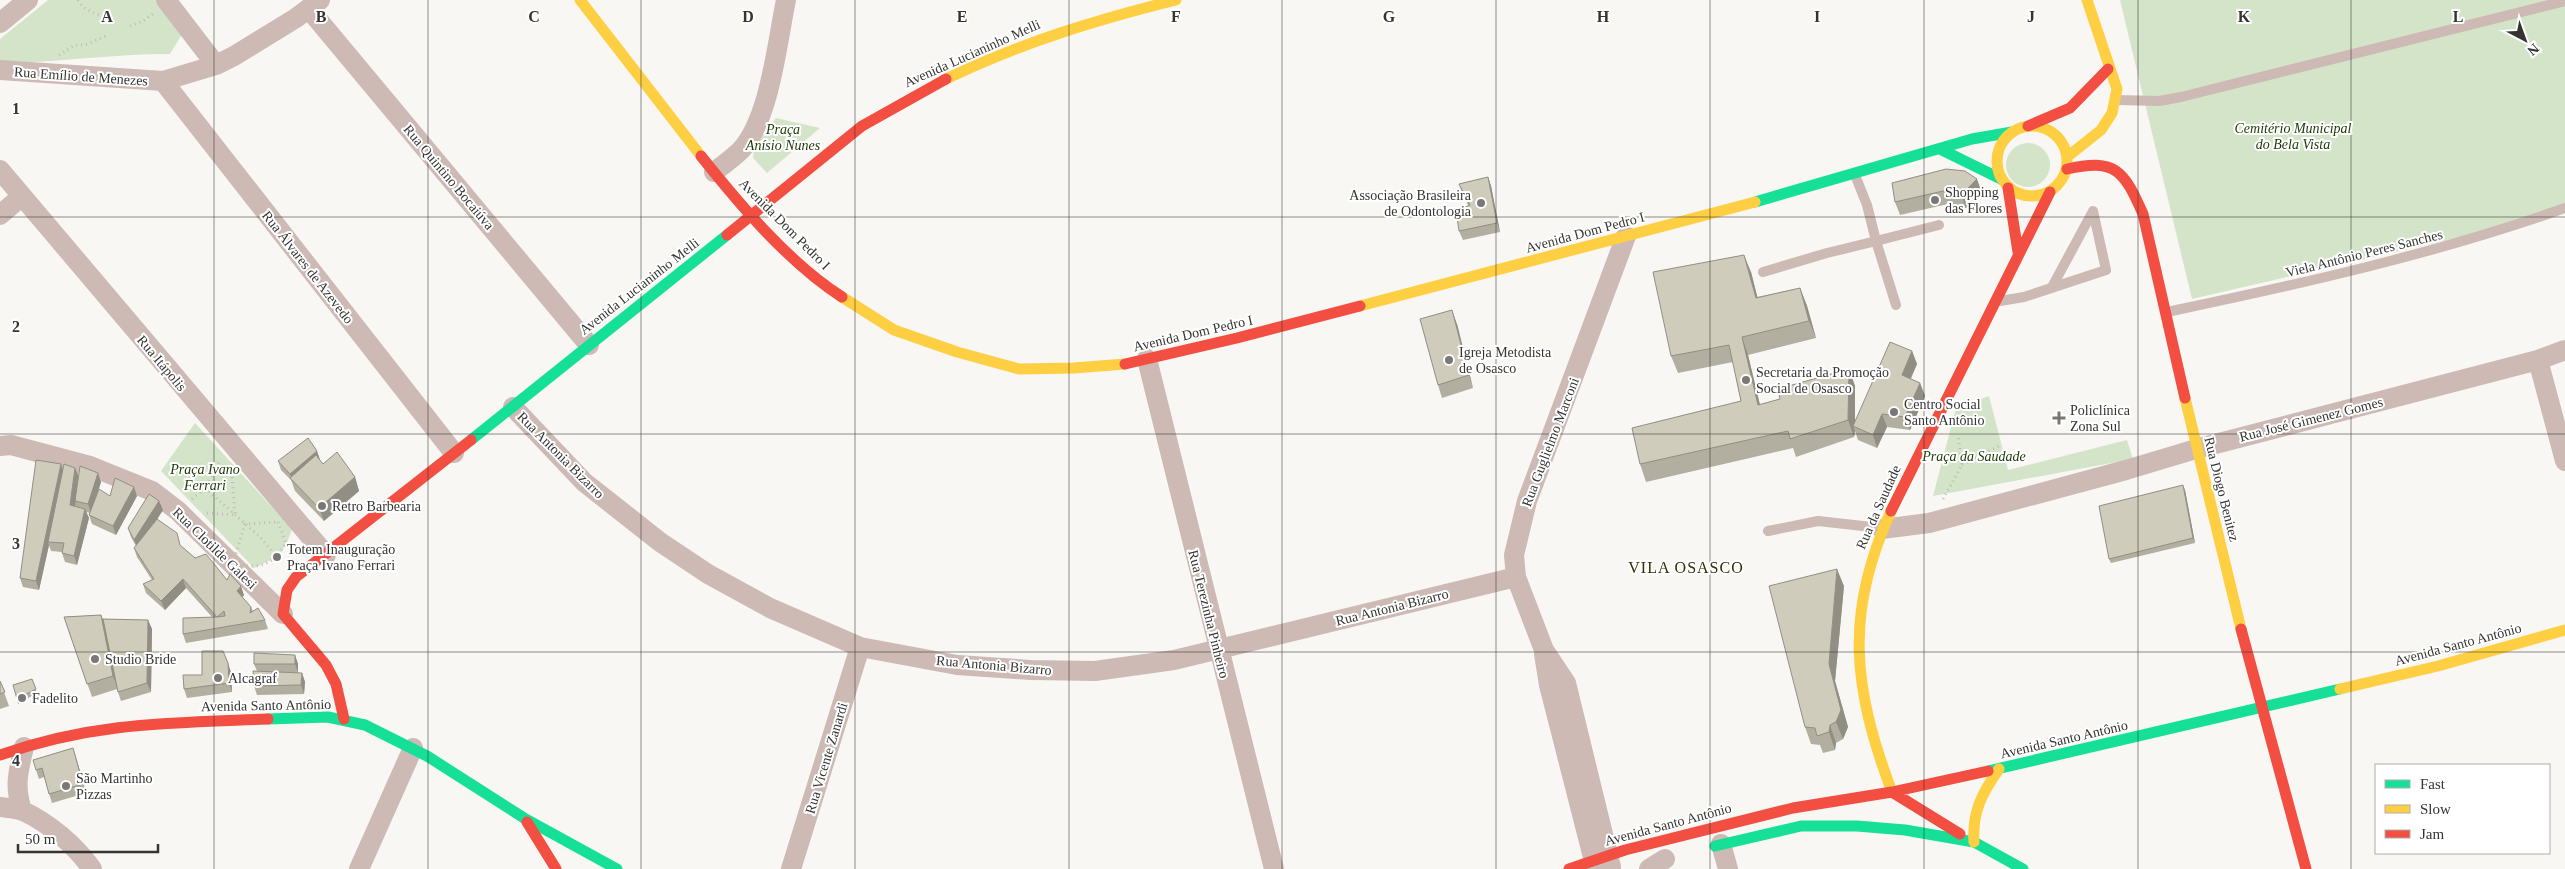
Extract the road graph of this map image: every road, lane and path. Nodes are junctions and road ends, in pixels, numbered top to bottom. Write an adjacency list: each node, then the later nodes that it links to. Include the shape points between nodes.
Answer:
1 (28, 0): 11 (street)
2 (78, 0): 10 (path, via 89,11)
3 (580, 0): 25 (street, Avenida Dom Pedro I)
4 (786, 0): 25 (street, via 765,103 740,151)
5 (2087, 0): 15 (street)
6 (1165, 1): 32 (street, Avenida Lucianinho Melli, via 1062,31 913,94 862,126)
7 (2565, 1): 19 (lane, via 2181,98)
8 (167, 2): 12 (path, via 143,21); 14 (street)
9 (315, 5): 14 (street, Rua Emílio de Menezes); 42 (street, Rua Quintino Bocaiúva)
10 (108, 17)
11 (0, 23)
12 (130, 26)
13 (108, 36): 17 (path, via 86,45 75,45 58,56)
14 (216, 64): 18 (street, Rua Emílio de Menezes)
15 (2108, 69): 19 (street, via 2117,89); 20 (street, via 2070,108)
16 (0, 70): 17 (street, Rua Emílio de Menezes)
17 (47, 72): 18 (street, Rua Emílio de Menezes, via 90,78)
18 (162, 81): 52 (street, Rua Álvares de Azevedo)
19 (2116, 100): 23 (street, via 2104,128)
20 (2028, 126): 21 (street); 23 (street, via 2040,126 2060,138)
21 (2012, 132): 22 (street, Avenida Dom Pedro I, via 1972,139); 27 (street, via 1996,158)
22 (1940, 150): 26 (street, Avenida Dom Pedro I); 27 (street)
23 (2067, 163): 28 (street, via 2059,185); 41 (street, Rua Diogo Benitez, via 2096,163 2108,167 2120,174 2133,190 2143,214)
24 (0, 170): 29 (street, Rua Itápolis)
25 (714, 172): 32 (street, Avenida Dom Pedro I)
26 (1855, 175): 34 (street, Avenida Dom Pedro I); 35 (lane)
27 (2005, 183): 28 (street, via 2018,194 2028,196); 36 (street)
28 (2050, 192): 36 (street, Rua da Saudade)
29 (21, 197): 31 (street); 48 (street, Rua Itápolis)
30 (2565, 208): 41 (lane, Viela Antônio Peres Sanches, via 2435,250)
31 (0, 215)
32 (752, 215): 42 (street, Avenida Lucianinho Melli); 44 (street, Avenida Dom Pedro I, via 825,286 894,330 1019,369 1074,368)
33 (1938, 225): 35 (lane)
34 (1626, 236): 44 (street, Avenida Dom Pedro I); 65 (street, Rua Guglielmo Marconi, via 1526,501 1516,537)
35 (1876, 241): 37 (lane); 40 (lane)
36 (2018, 252): 39 (street, Rua da Saudade)
37 (1763, 272)
38 (2052, 287): 38 (lane, via 2106,270 2093,211 2089,219); 39 (lane, via 2024,297)
39 (1994, 302): 60 (street, Rua da Saudade)
40 (1896, 305)
41 (2167, 312): 51 (street, Rua Diogo Benitez)
42 (589, 345): 46 (street, Avenida Lucianinho Melli)
43 (2565, 350): 45 (street, Rua José Gimenez Gomes)
44 (1147, 359): 69 (street, Rua Terezinha Pinheiro)
45 (2538, 360): 51 (street, Rua José Gimenez Gomes); 53 (street)
46 (514, 407): 52 (street, Avenida Lucianinho Melli); 68 (street, Rua Antonia Bizarro, via 584,482 660,542 708,574 770,608)
47 (1958, 435): 54 (path)
48 (230, 442): 55 (path); 57 (path); 62 (street, Rua Itápolis)
49 (2001, 444): 54 (path)
50 (0, 446): 56 (street, Rua Clotilde Galesi, via 90,466 152,492)
51 (2196, 448): 58 (street, Rua José Gimenez Gomes); 70 (street, Rua Diogo Benitez)
52 (454, 453): 62 (street, Avenida Lucianinho Melli)
53 (2565, 461)
54 (1962, 465): 58 (path)
55 (205, 488): 56 (path); 57 (path)
56 (178, 511): 57 (path); 64 (street, Rua Clotilde Galesi)
57 (235, 515): 59 (path)
58 (1929, 523): 60 (street, Rua José Gimenez Gomes)
59 (245, 524): 63 (path); 63 (path, via 278,522 286,543); 64 (path)
60 (1882, 529): 61 (lane, via 1818,522); 76 (street, Rua da Saudade, via 1865,578 1858,617 1859,653 1863,692)
61 (1768, 531)
62 (326, 554): 66 (street, Avenida Lucianinho Melli, via 296,577 287,590)
63 (277, 557): 64 (path, via 251,568)
64 (233, 563): 66 (street, Rua Clotilde Galesi)
65 (1516, 577): 69 (street, Rua Antonia Bizarro); 82 (street, Rua Guglielmo Marconi, via 1544,650 1566,683)
66 (283, 614): 71 (street, via 326,665 336,684)
67 (2565, 630): 70 (street, Avenida Santo Antônio, via 2438,666)
68 (860, 647): 69 (street, Rua Antonia Bizarro, via 957,665 1031,670 1095,670); 87 (street, Rua Vicente Zanardi)
69 (1218, 651): 88 (street, Rua Terezinha Pinheiro)
70 (2261, 708): 75 (street, Avenida Santo Antônio); 92 (street, Rua Diogo Benitez)
71 (344, 719): 72 (street, Avenida Santo Antônio, via 306,717 128,724 70,733); 73 (street, Avenida Santo Antônio, via 363,724)
72 (24, 747): 74 (street, Avenida Santo Antônio); 78 (street, via 16,777 16,792)
73 (413, 748): 79 (street, Avenida Santo Antônio); 84 (street)
74 (0, 755)
75 (1999, 769): 76 (street, Avenida Santo Antônio); 80 (street, via 1976,805 1972,822)
76 (1892, 792): 80 (street); 82 (street, Avenida Santo Antônio, via 1793,808)
77 (0, 806): 78 (street)
78 (22, 811): 83 (street, via 71,845)
79 (525, 818): 85 (street); 86 (street, Avenida Santo Antônio)
80 (1974, 842): 81 (street, via 1905,830 1801,826); 91 (street)
81 (1712, 847): 90 (street)
82 (1608, 865): 89 (street, Avenida Santo Antônio)
83 (92, 869)
84 (359, 869)
85 (556, 869)
86 (617, 869)
87 (791, 869)
88 (1274, 869)
89 (1569, 869)
90 (1728, 869)
91 (2023, 869)
92 (2306, 869)

